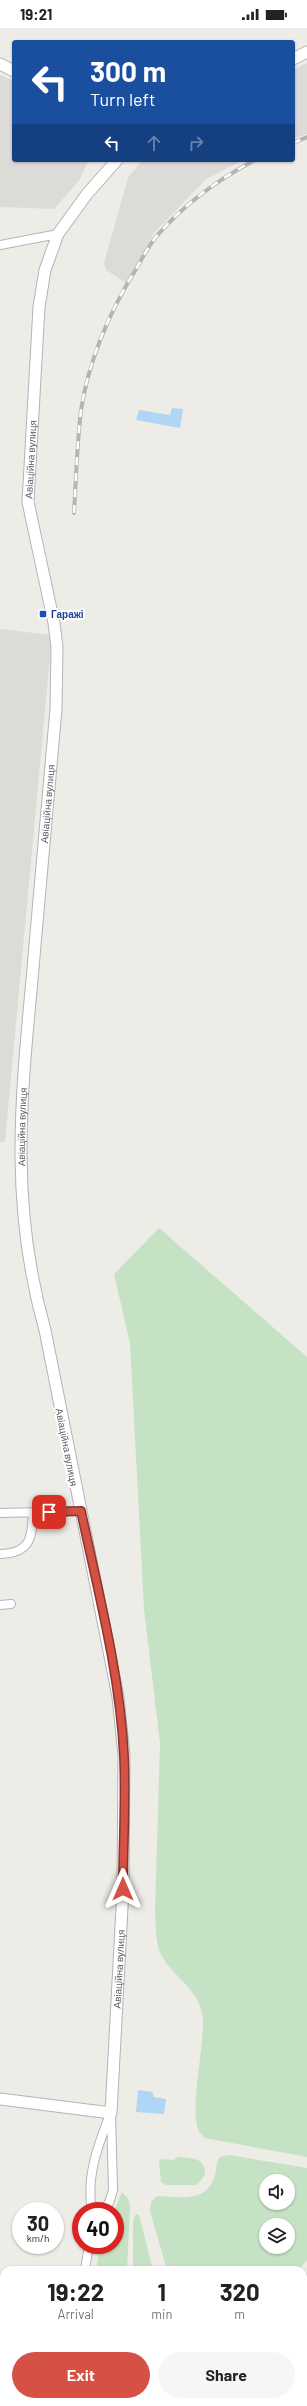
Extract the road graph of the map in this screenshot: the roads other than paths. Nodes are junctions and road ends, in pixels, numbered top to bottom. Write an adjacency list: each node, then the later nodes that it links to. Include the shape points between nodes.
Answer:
1 (307, 52): 2 (street)
2 (295, 57)
3 (0, 64): 4 (street)
4 (12, 70)
5 (115, 162): 6 (street, Авіаційна вулиця, via 87,194)
6 (58, 234): 7 (street); 8 (street, Авіаційна вулиця, via 45,270 38,307 28,502 54,623 57,671 56,709 22,1101 20,1173 22,1215 30,1274 45,1330)
7 (0, 244)
8 (81, 1511): 9 (street); 15 (street, Авіаційна вулиця, via 116,1690 124,1755 123,1889)
9 (33, 1513): 10 (street); 11 (street, via 32,1535 24,1548)
10 (0, 1514)
11 (0, 1554)
12 (11, 1604): 13 (street)
13 (0, 1605)
14 (0, 2099): 15 (street)
15 (111, 2113): 16 (street, via 98,2145 90,2177); 17 (street, via 113,2190)
16 (91, 2202)
17 (109, 2202)
18 (88, 2254): 19 (street)
19 (86, 2266)

